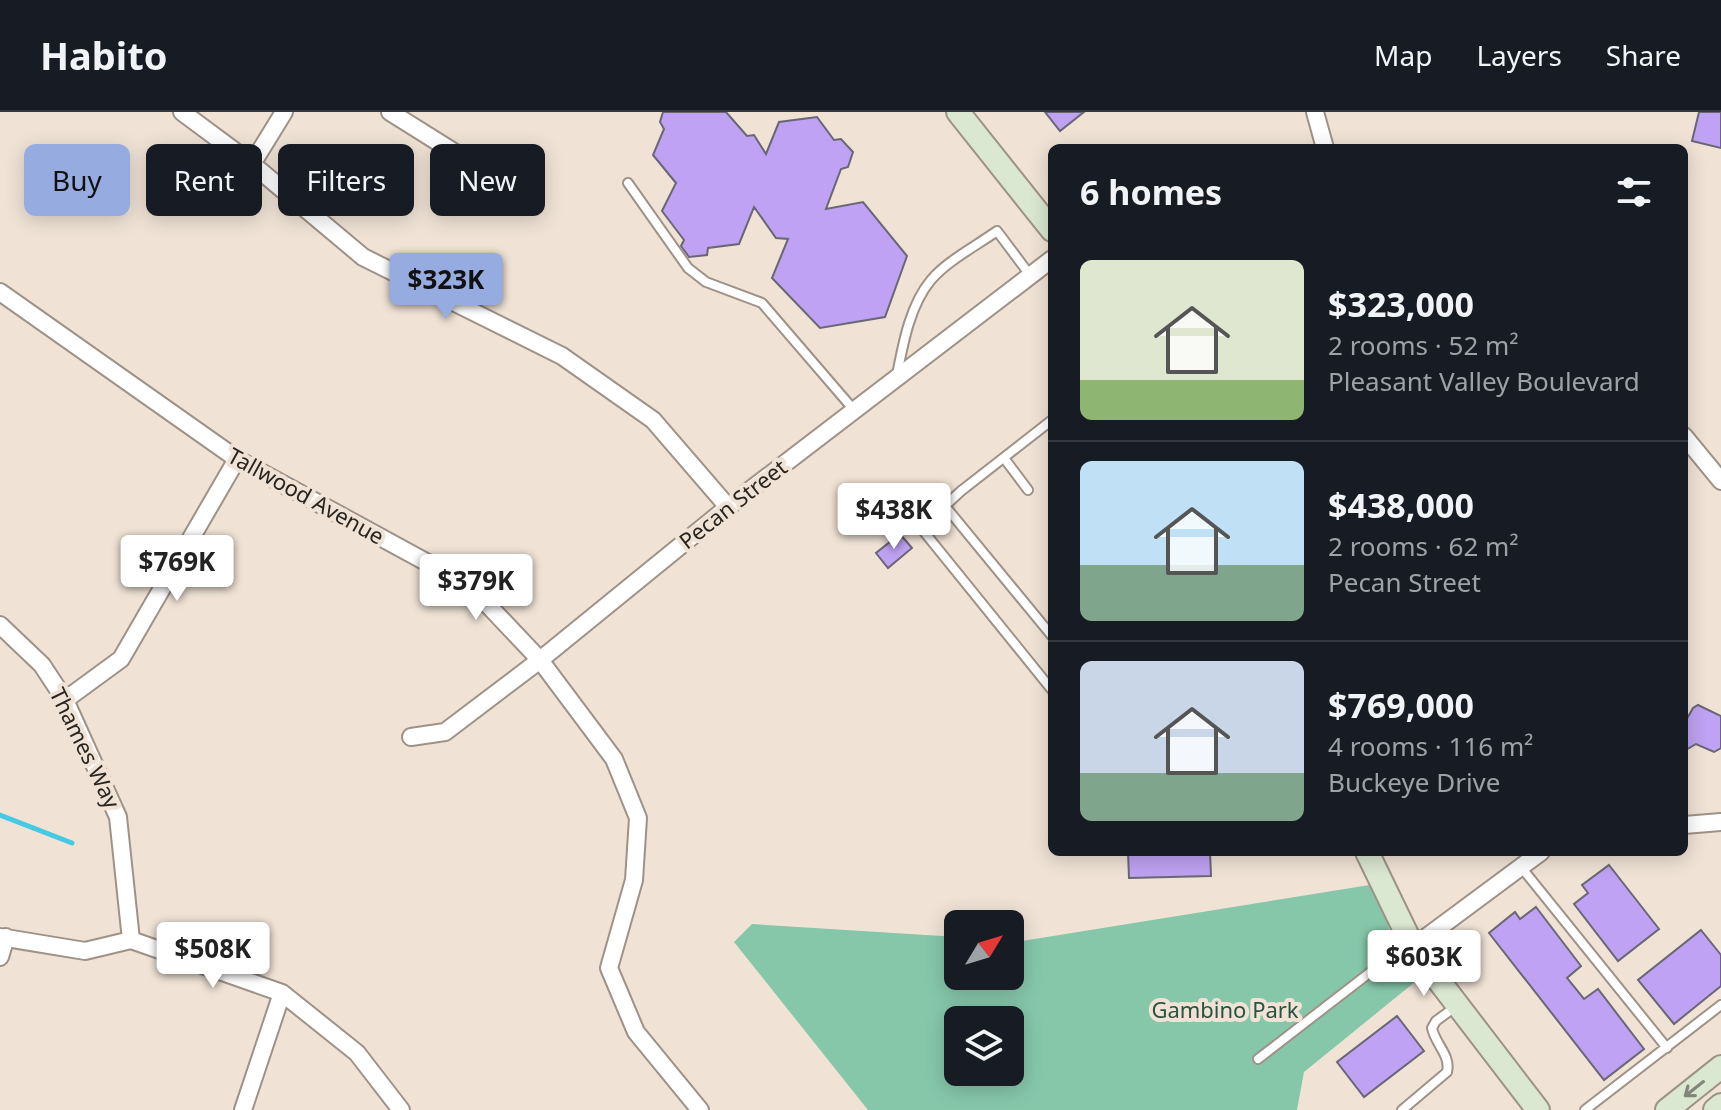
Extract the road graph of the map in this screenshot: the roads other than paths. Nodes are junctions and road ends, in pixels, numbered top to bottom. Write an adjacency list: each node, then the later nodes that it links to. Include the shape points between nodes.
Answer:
1 (182, 112): 6 (street)
2 (284, 112): 9 (street)
3 (390, 112): 7 (street)
4 (1315, 112): 8 (street)
5 (966, 115): 12 (street)
6 (225, 144)
7 (441, 144)
8 (1324, 144)
9 (262, 148)
10 (262, 172): 25 (street, via 363,257 562,356 653,420)
11 (628, 183): 17 (lane, via 688,268 706,282 762,303)
12 (1048, 225)
13 (1048, 262): 14 (street, Pecan Street)
14 (1031, 275): 16 (street, Pecan Street); 16 (lane, via 997,231 940,271 920,299)
15 (0, 292): 21 (street, Tallwood Avenue)
16 (896, 379): 17 (street, Pecan Street)
17 (854, 411): 25 (street, Pecan Street)
18 (1048, 423): 20 (lane)
19 (1688, 441): 22 (street)
20 (1004, 458): 23 (lane); 24 (lane)
21 (237, 459): 28 (street, Tallwood Avenue, via 470,586); 30 (street, via 121,659)
22 (1721, 481)
23 (1028, 490)
24 (945, 506): 27 (lane); 29 (lane, via 923,524 922,531)
25 (728, 507): 28 (street, Pecan Street)
26 (0, 625): 30 (street, Thames Way, via 42,665)
27 (1048, 631)
28 (540, 660): 31 (street, Pecan Street, via 445,732); 50 (street, Tallwood Avenue, via 614,759 638,818 634,880 609,968 636,1032)
29 (1048, 685)
30 (65, 700): 38 (street, Thames Way, via 118,817)
31 (411, 737)
32 (1721, 822): 33 (street)
33 (1688, 825)
34 (1369, 856): 39 (street)
35 (1536, 856): 36 (street)
36 (1521, 867): 39 (street); 44 (lane)
37 (3, 937): 38 (street, via 85,951); 40 (street)
38 (131, 940): 41 (street)
39 (1413, 947): 42 (street); 45 (lane, via 1390,957)
40 (0, 957)
41 (282, 993): 48 (street); 49 (street, via 357,1053)
42 (1458, 1005): 51 (lane, via 1432,1028 1448,1060 1447,1072); 52 (street)
43 (1721, 1005): 44 (lane)
44 (1667, 1048): 53 (lane)
45 (1258, 1059)
46 (1721, 1067): 54 (street, one-way to 54)
47 (1721, 1105): 55 (street)
48 (243, 1110)
49 (401, 1110)
50 (700, 1110)
51 (1402, 1110)
52 (1538, 1110)
53 (1585, 1110)
54 (1667, 1110)
55 (1715, 1110)

